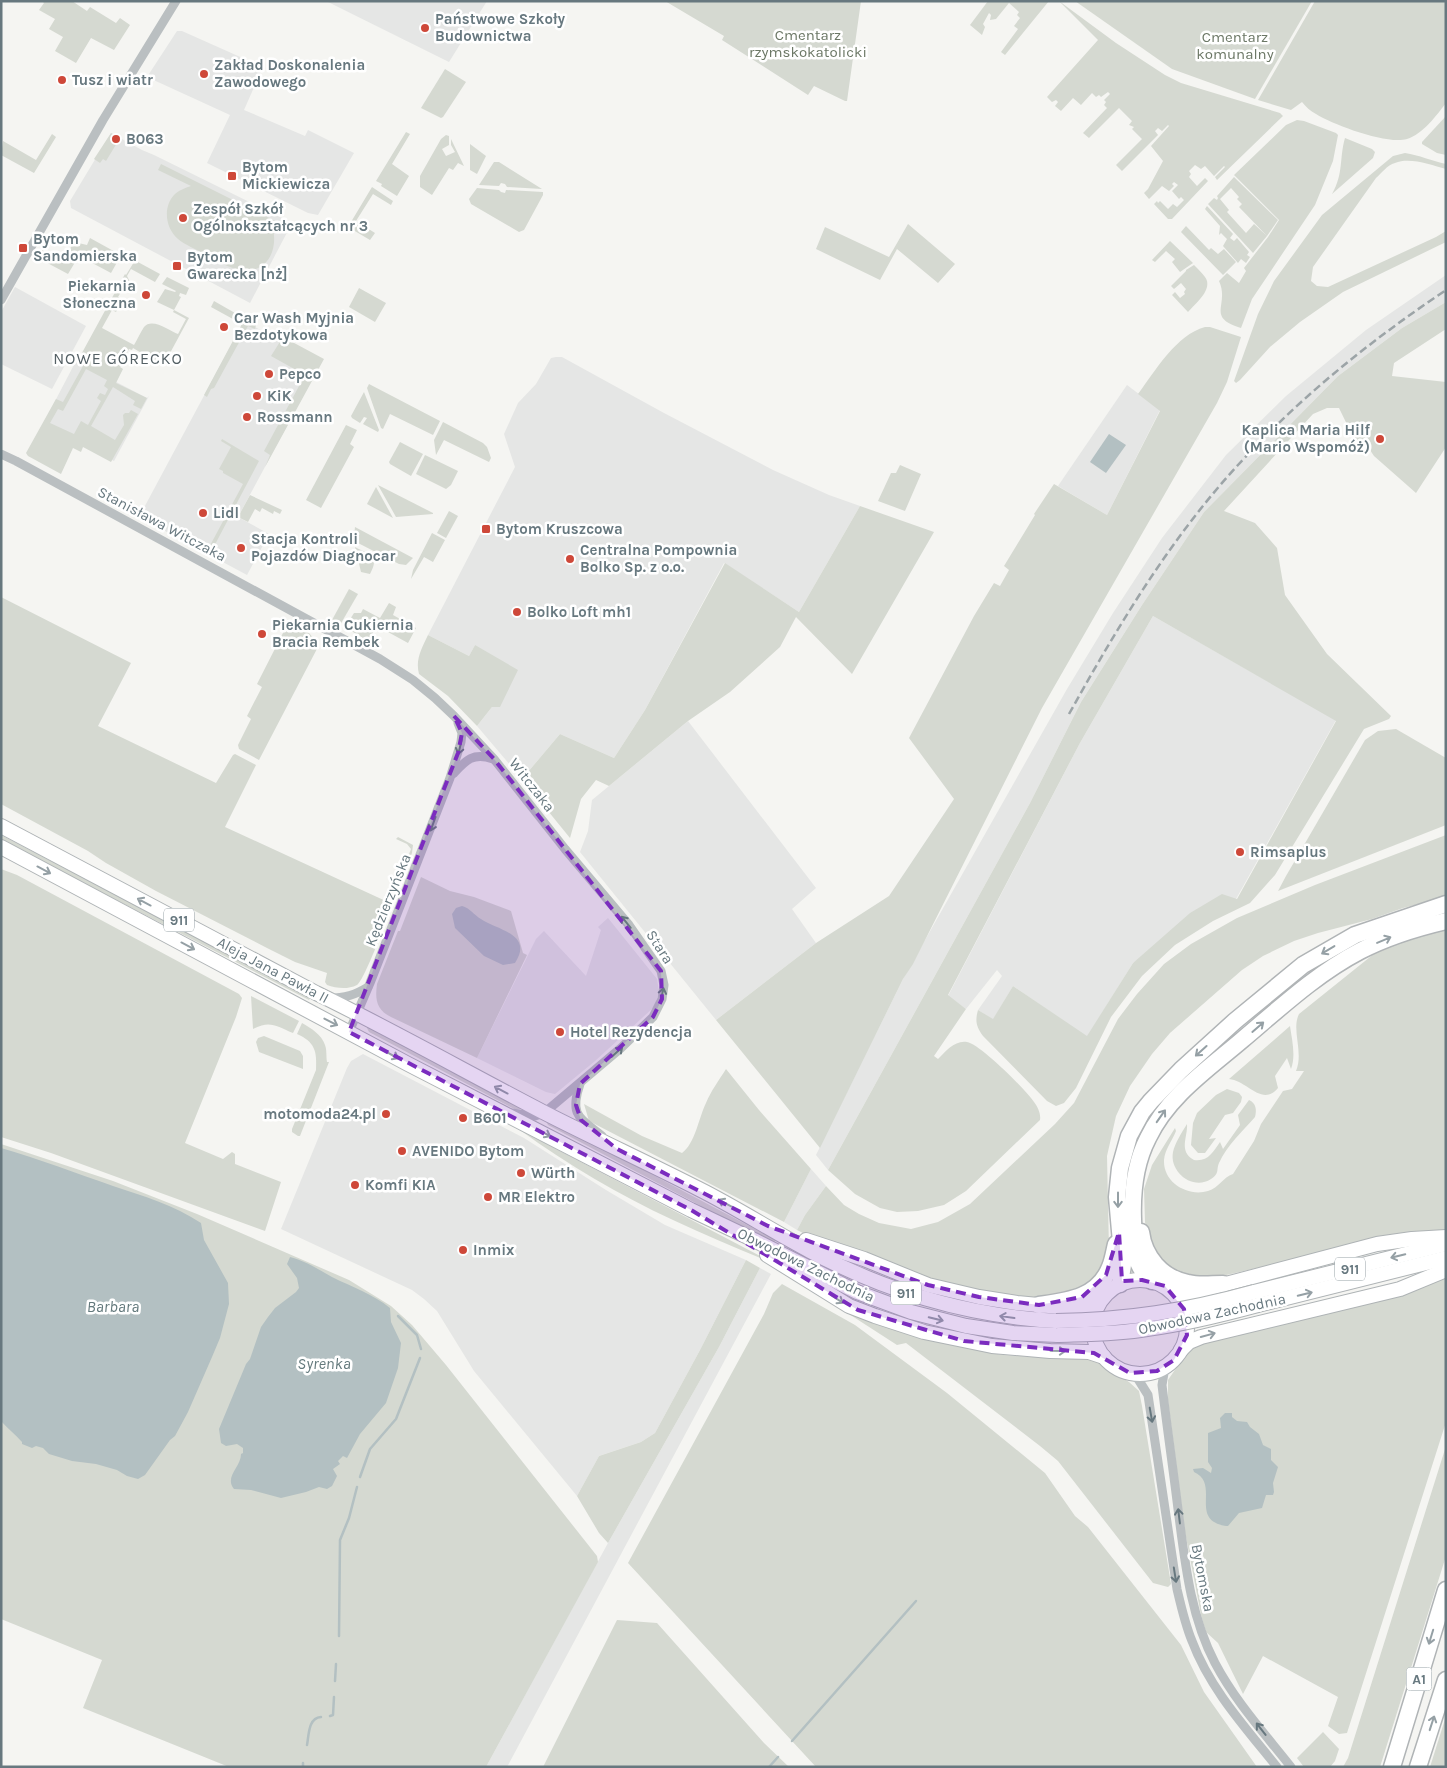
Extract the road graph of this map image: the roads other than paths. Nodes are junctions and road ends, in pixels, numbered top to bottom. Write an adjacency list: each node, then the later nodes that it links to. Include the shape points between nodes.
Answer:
1 (176, 1): 2 (street)
2 (1, 300)
3 (1, 454): 4 (street, Stanisława Witczaka, via 380,659 417,684)
4 (454, 716): 5 (street, Stanisława Witczaka); 7 (street, Kędzierzyńska, one-way to 7, via 462,733)
5 (478, 742): 6 (street, Witczaka)
6 (494, 759): 7 (street, Kędzierzyńska, via 484,756 469,759); 9 (street, Witczaka)
7 (450, 778): 13 (street, Kędzierzyńska, one-way to 13)
8 (1, 826): 14 (main road, Aleja Jana Pawła II / 911, one-way to 8)
9 (563, 846): 17 (street, Stara, one-way to 9, via 653,1017 662,999 664,984 661,971 629,925)
10 (1, 847): 16 (main road, Aleja Jana Pawła II / 911, one-way to 16)
11 (1446, 906): 12 (highway)
12 (1438, 920): 21 (highway, one-way to 12, via 1156,1124 1175,1099 1306,986 1361,950); 24 (highway, one-way to 24, via 1355,935 1303,965 1165,1085 1142,1112 1123,1155 1118,1186)
13 (369, 987): 14 (street, via 346,998); 15 (street, Kędzierzyńska)
14 (328, 998): 15 (main road, Aleja Jana Pawła II / 911)
15 (358, 1013): 16 (street, Kędzierzyńska); 19 (main road, Aleja Jana Pawła II / 911, one-way to 15)
16 (349, 1032): 18 (main road, Aleja Jana Pawła II / 911, one-way to 18)
17 (580, 1084): 19 (street, Stara); 20 (street, via 577,1113 581,1120)
18 (485, 1102): 19 (street, via 510,1113 535,1116); 22 (main road, Obwodowa Zachodnia / 911, one-way to 22)
19 (544, 1112): 20 (main road, Obwodowa Zachodnia / 911)
20 (617, 1149): 23 (main road, Obwodowa Zachodnia / 911, one-way to 20)
21 (1139, 1160): 29 (highway, via 1133,1190 1135,1249 1140,1268); 31 (highway, via 1141,1235 1148,1255 1159,1269 1178,1280 1190,1284)
22 (690, 1210): 36 (main road, Obwodowa Zachodnia / 911, one-way to 36, via 857,1292 904,1310 982,1329 1014,1333); 38 (main road, one-way to 38, via 858,1310 924,1332 964,1341 1019,1349 1089,1352)
23 (768, 1226): 35 (main road, via 928,1285 979,1297); 36 (main road, Obwodowa Zachodnia / 911, one-way to 23, via 951,1306 899,1291 809,1251)
24 (1119, 1232): 30 (highway); 35 (highway, via 1111,1265 1099,1285 1076,1299)
25 (1446, 1237): 31 (main road, via 1377,1244)
26 (1446, 1244): 33 (main road, Obwodowa Zachodnia / 911, one-way to 33)
27 (1446, 1258): 33 (main road, Obwodowa Zachodnia / 911, one-way to 27)
28 (1446, 1270): 37 (main road, one-way to 28, via 1201,1337 1400,1289)
29 (1152, 1281): 30 (main road, via 1131,1280); 32 (main road)
30 (1120, 1284): 34 (main road)
31 (1223, 1284): 32 (main road, via 1188,1294)
32 (1175, 1294): 37 (main road, via 1184,1309 1187,1326)
33 (1256, 1299): 36 (main road, Obwodowa Zachodnia / 911, bridge, via 1195,1321 1148,1330 1111,1333)
34 (1100, 1301): 35 (main road, via 1076,1308); 38 (main road, via 1093,1330)
35 (1039, 1305)
36 (1057, 1328)
37 (1180, 1351): 39 (main road)
38 (1104, 1357): 40 (main road)
39 (1165, 1367): 40 (main road, via 1148,1373); 44 (street, Bytomska, one-way to 39, via 1225,1680 1195,1614 1162,1385)
40 (1130, 1373): 43 (street, Bytomska, one-way to 43, via 1148,1395 1177,1589 1192,1641 1216,1688)
41 (1446, 1590): 45 (highway, A1, one-way to 45)
42 (1446, 1680): 46 (highway, A1, one-way to 42)
43 (1277, 1767)
44 (1292, 1767)
45 (1392, 1767)
46 (1418, 1767)

